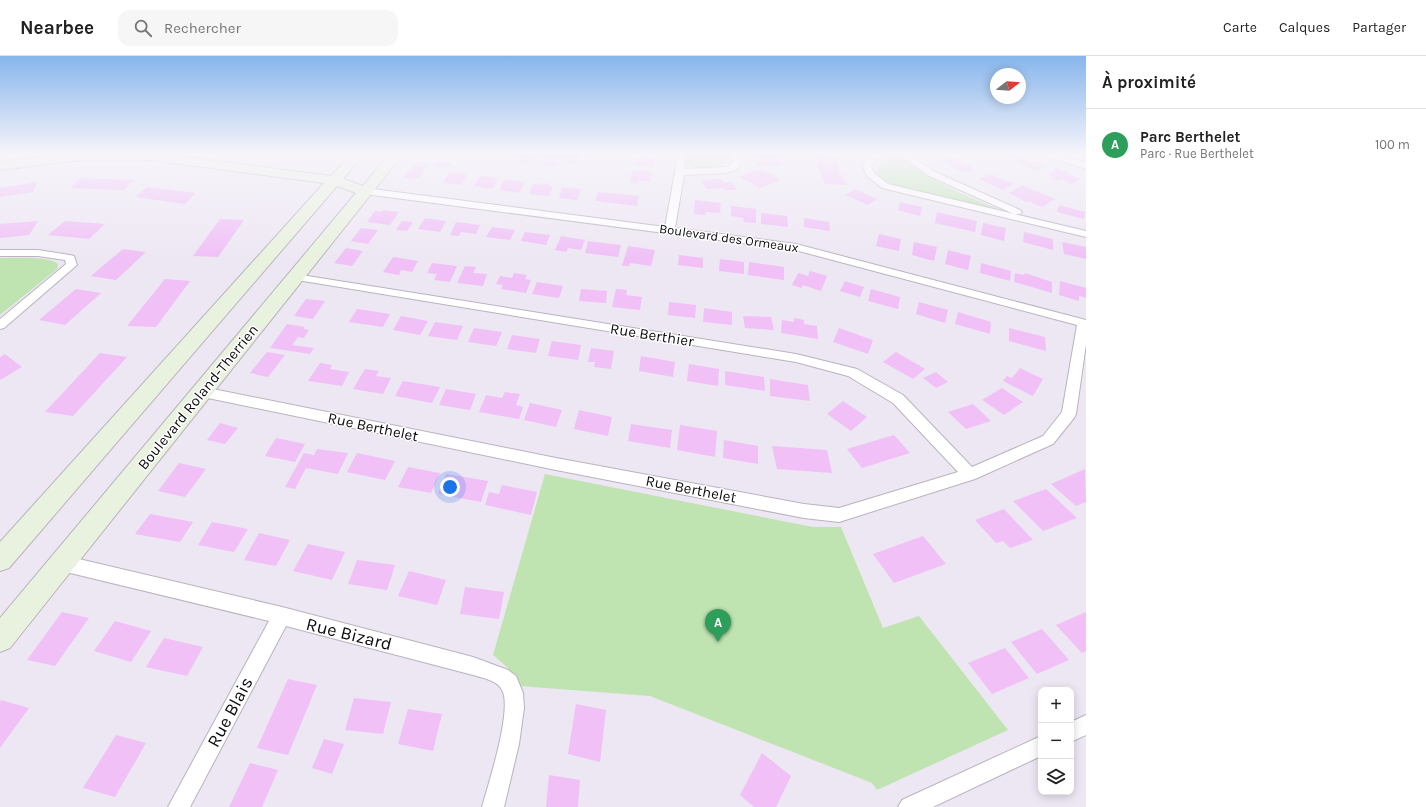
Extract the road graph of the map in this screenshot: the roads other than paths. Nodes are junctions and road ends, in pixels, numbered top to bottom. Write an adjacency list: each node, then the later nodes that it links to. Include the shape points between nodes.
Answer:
1 (326, 189): 16 (main road)
2 (354, 189): 6 (main road, Boulevard des Ormeaux)
3 (677, 189): 8 (street)
4 (897, 189): 7 (street)
5 (967, 189): 7 (street)
6 (365, 191): 8 (street, Boulevard des Ormeaux); 11 (main road, Boulevard Roland-Therrien)
7 (1045, 225): 9 (street)
8 (670, 230): 12 (street, Boulevard des Ormeaux, via 796,247)
9 (1086, 234)
10 (0, 253): 13 (street, via 38,253 70,258 72,265)
11 (295, 277): 14 (main road, Boulevard Roland-Therrien); 15 (street, Rue Berthier, via 796,358 852,372 898,399)
12 (1084, 324): 15 (street, Rue Berthelet, via 1069,414 1048,440)
13 (0, 325)
14 (203, 392): 15 (street, Rue Berthelet, via 549,462 792,509 825,513 839,514); 17 (main road, Boulevard Roland-Therrien)
15 (970, 475)
16 (0, 560)
17 (62, 563): 18 (street, Rue Bizard); 19 (main road, Boulevard Roland-Therrien)
18 (282, 616): 23 (street, Rue Blais); 24 (street, Rue Bizard, via 473,666 496,674 509,684 514,699 515,718)
19 (0, 640)
20 (1086, 725): 21 (street)
21 (1074, 731)
22 (1038, 747): 25 (street)
23 (179, 807)
24 (493, 807)
25 (909, 807)

